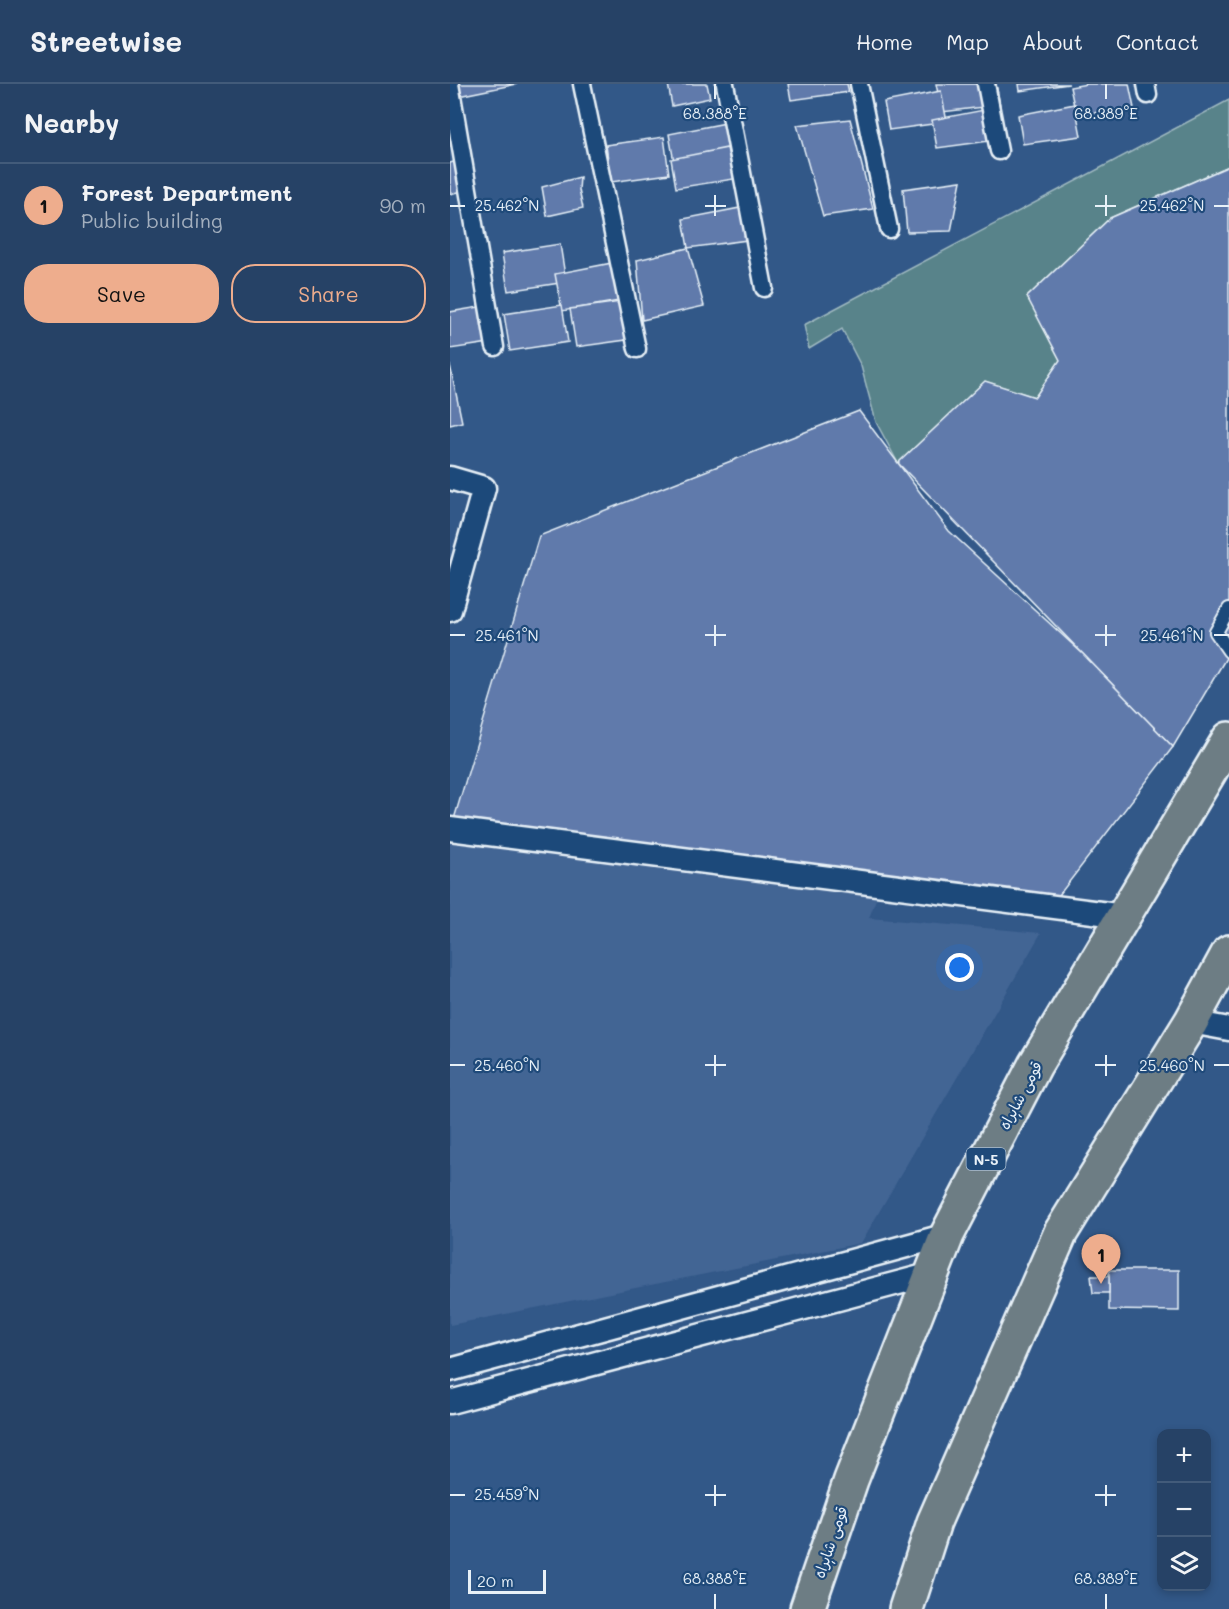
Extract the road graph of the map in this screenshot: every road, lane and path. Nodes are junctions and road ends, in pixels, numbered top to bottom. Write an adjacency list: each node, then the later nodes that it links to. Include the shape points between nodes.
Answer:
1 (450, 84): 9 (street)
2 (582, 84): 10 (street)
3 (725, 84): 8 (street)
4 (860, 84): 7 (street)
5 (986, 84): 6 (street)
6 (999, 151)
7 (889, 229)
8 (764, 288)
9 (495, 347)
10 (637, 349)
11 (450, 478): 13 (street, via 484,488)
12 (1229, 609): 14 (lane, via 1216,632)
13 (450, 610)
14 (1229, 651)
15 (1227, 749): 17 (highway, قومی شاہراہ / N-5)
16 (450, 829): 17 (street)
17 (1124, 916): 21 (highway, قومی شاہراہ / N-5, via 1035,1065)
18 (1229, 952): 19 (highway)
19 (1191, 1022): 20 (street); 26 (highway, via 1061,1232 934,1522)
20 (1229, 1029)
21 (947, 1235): 22 (highway, قومی شاہراہ / N-5); 23 (street)
22 (932, 1274): 24 (street); 25 (highway, قومی شاہراہ / N-5, via 851,1480)
23 (450, 1370)
24 (450, 1402)
25 (807, 1609)
26 (906, 1609)

